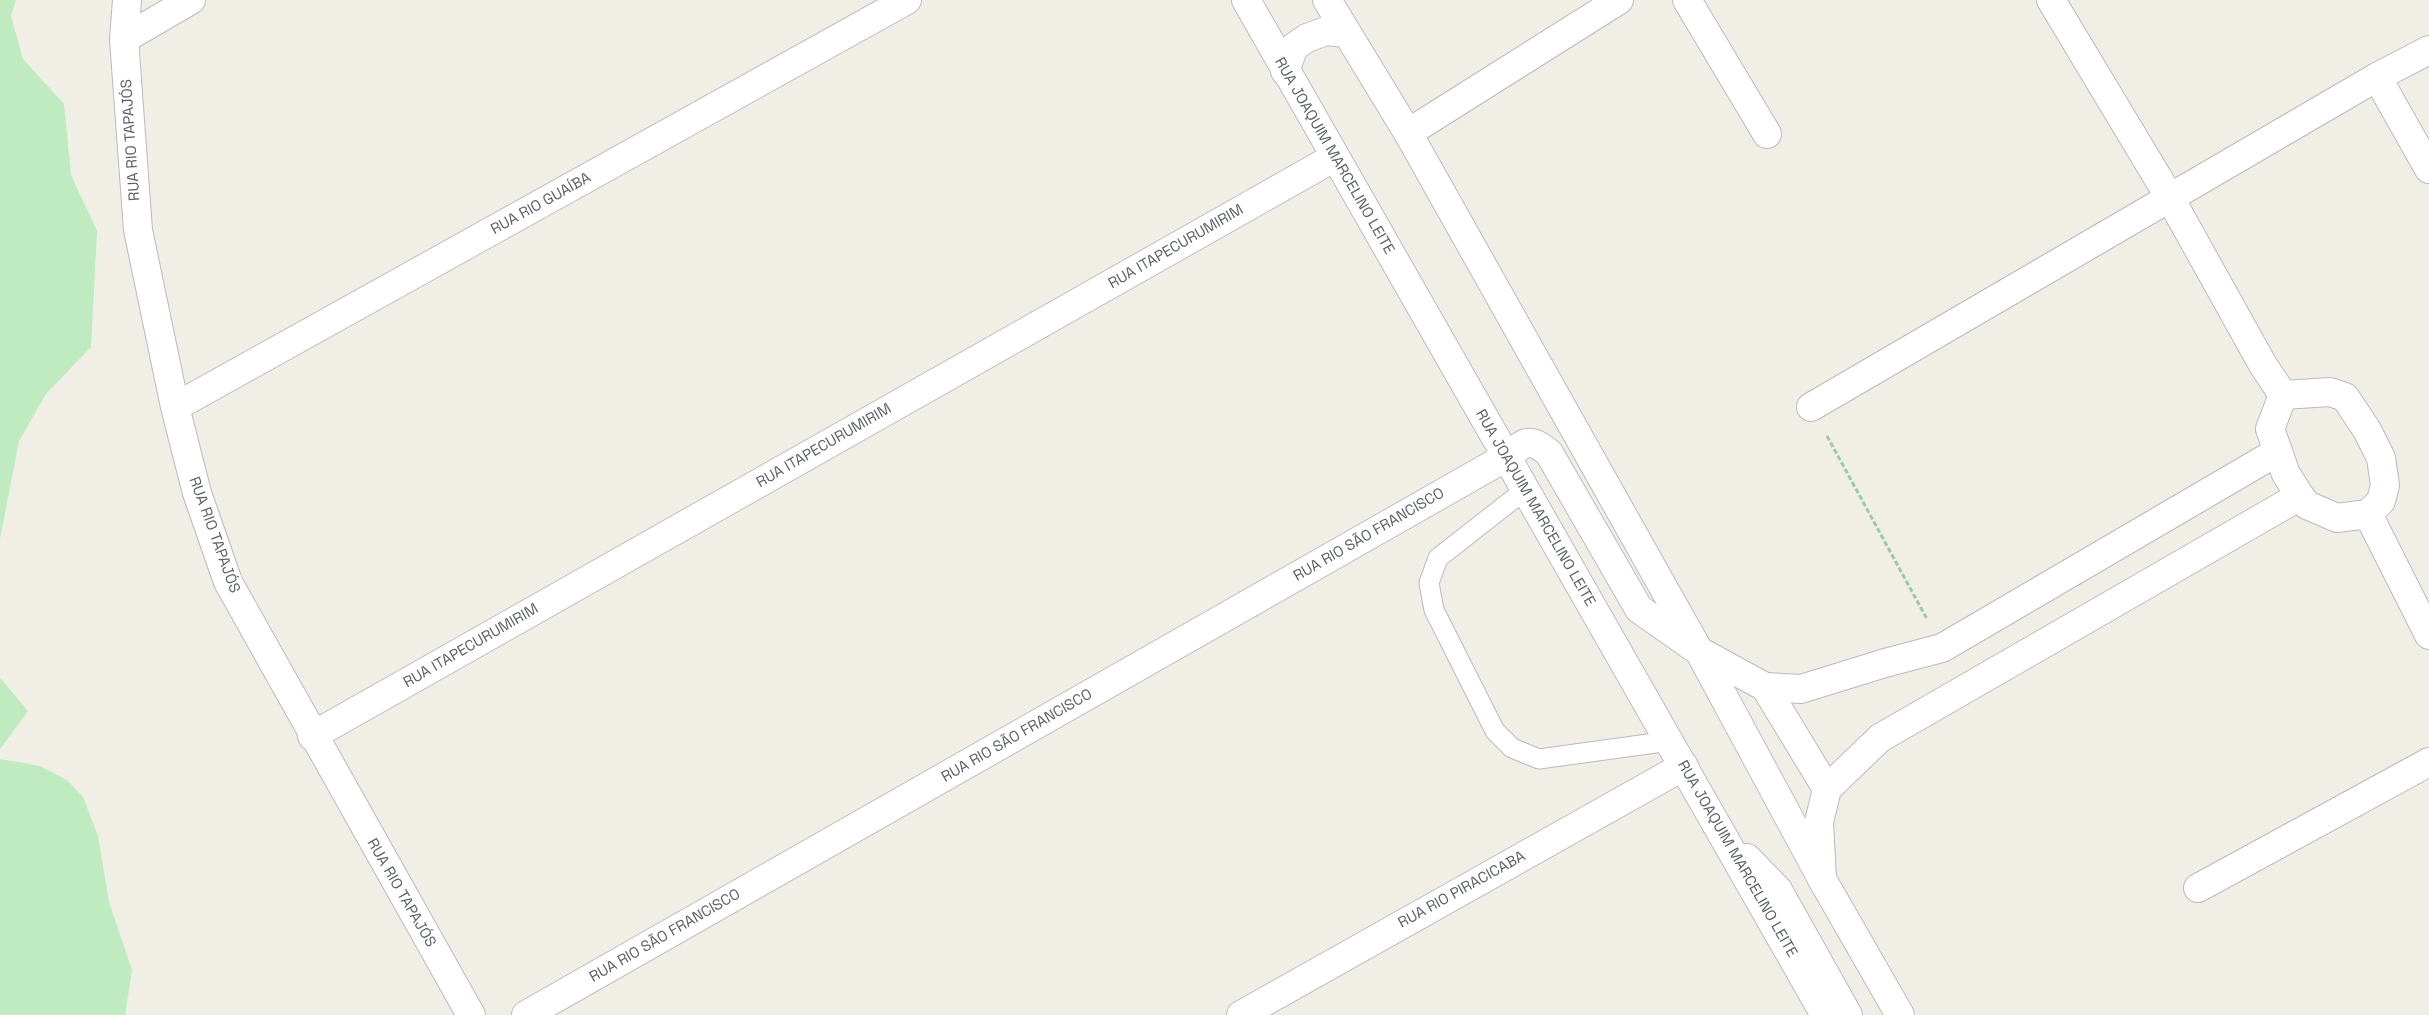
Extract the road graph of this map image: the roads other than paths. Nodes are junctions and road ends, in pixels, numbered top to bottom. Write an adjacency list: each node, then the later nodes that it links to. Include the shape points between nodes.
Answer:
1 (127, 0): 10 (street, RUA RIO TAPAJÓS)
2 (191, 0): 10 (street)
3 (907, 0): 20 (street, RUA RIO GUAÍBA)
4 (1246, 0): 12 (street, RUA JOAQUIM MARCELINO LEITE)
5 (1328, 0): 9 (street)
6 (1619, 0): 14 (street)
7 (1687, 0): 15 (street)
8 (2051, 0): 18 (street)
9 (1346, 34): 12 (street, via 1326,31 1306,38 1294,47); 14 (street)
10 (124, 39): 20 (street, RUA RIO TAPAJÓS, via 138,230)
11 (2429, 50): 13 (street)
12 (1285, 71): 16 (street, RUA JOAQUIM MARCELINO LEITE)
13 (2377, 77): 17 (street); 18 (street)
14 (1408, 133): 28 (street)
15 (1767, 134)
16 (1335, 157): 23 (street, RUA JOAQUIM MARCELINO LEITE); 30 (street, RUA ITAPECURUMIRIM)
17 (2429, 170)
18 (2170, 198): 19 (street, via 2263,365); 21 (street)
19 (2283, 394): 22 (street, via 2270,428); 26 (street, via 2330,392 2345,397 2381,458 2385,485 2381,501)
20 (175, 407): 30 (street, RUA RIO TAPAJÓS, via 196,493 228,582)
21 (1811, 407)
22 (2277, 452): 25 (street); 29 (street, via 1942,648 1801,689)
23 (1508, 456): 24 (street, RUA JOAQUIM MARCELINO LEITE); 28 (street, RUA RIO SÃO FRANCISCO, via 1524,442 1536,442 1549,453 1639,609); 39 (street, RUA RIO SÃO FRANCISCO)
24 (1524, 490): 31 (street, RUA JOAQUIM MARCELINO LEITE); 31 (lane, via 1438,558 1430,583 1434,610 1495,731 1512,748 1539,759)
25 (2300, 496): 26 (street, via 2307,506 2337,518); 34 (street, via 1880,738)
26 (2368, 514): 27 (street)
27 (2429, 635)
28 (1699, 651): 29 (street, RUA RIO SÃO FRANCISCO); 36 (street)
29 (1766, 687): 34 (street)
30 (312, 736): 38 (street, RUA RIO TAPAJÓS)
31 (1670, 741): 33 (street, RUA JOAQUIM MARCELINO LEITE)
32 (2429, 762): 37 (street)
33 (1684, 766): 35 (street, RUA JOAQUIM MARCELINO LEITE); 40 (street, RUA RIO PIRACICABA)
34 (1827, 789): 36 (street, via 1819,822)
35 (1721, 832): 41 (street, RUA JOAQUIM MARCELINO LEITE); 42 (street, via 1778,890)
36 (1822, 879): 43 (street)
37 (2198, 888)
38 (471, 1015)
39 (526, 1015)
40 (1241, 1015)
41 (1825, 1015)
42 (1848, 1015)
43 (1900, 1015)

